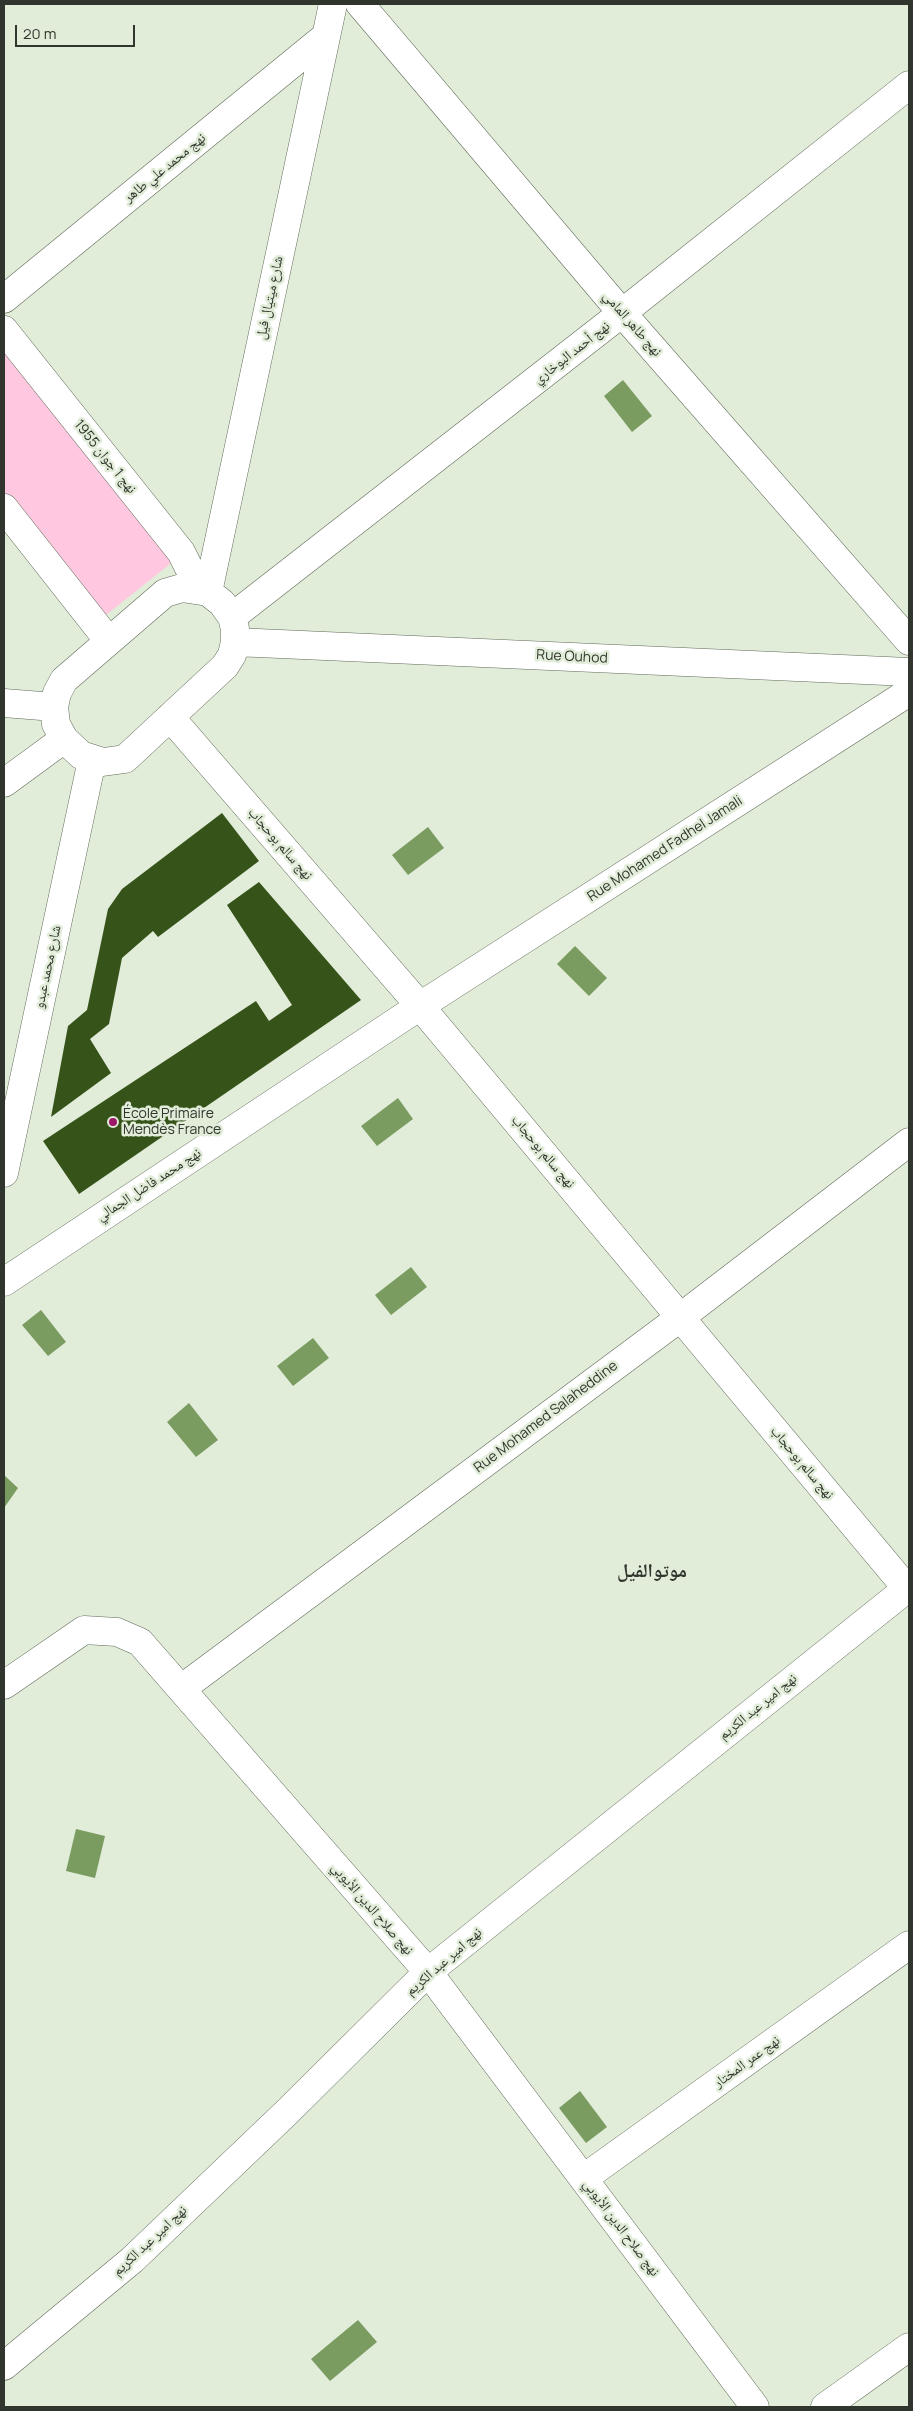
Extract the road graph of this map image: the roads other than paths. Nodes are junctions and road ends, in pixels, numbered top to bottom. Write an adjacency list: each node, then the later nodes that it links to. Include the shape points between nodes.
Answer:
1 (333, 4): 3 (street, شارع ميتيال فيل)
2 (369, 7): 6 (street, نهج طاهر المامي)
3 (326, 36): 5 (street, نهج محمد علي طاهر); 9 (street, شارع ميتيال فيل)
4 (909, 85): 6 (street, نهج أحمد البوخاري)
5 (4, 299)
6 (622, 313): 10 (street, نهج أحمد البوخاري); 12 (street, نهج طاهر المامي)
7 (4, 330): 9 (street, نهج 1 جوان 1955, via 181,552)
8 (4, 508): 11 (street)
9 (204, 591): 10 (street, via 222,603); 11 (street, via 182,588 164,593)
10 (234, 630): 13 (street, Rue Ouhod); 17 (street, via 232,655 225,666)
11 (108, 640): 16 (street, via 64,680)
12 (909, 641)
13 (909, 672)
14 (909, 692): 21 (street, Rue Mohamed Fadhel Jamali)
15 (4, 703): 16 (street)
16 (54, 707): 18 (street, via 56,724)
17 (170, 717): 19 (street, via 125,759 114,762); 21 (street, نهج سالم بوحجاب)
18 (64, 739): 19 (street, via 81,756); 20 (street)
19 (92, 760): 23 (street, شارع محمد عبدو)
20 (4, 783)
21 (420, 1006): 24 (street, نهج محمد فاضل الجمالي); 25 (street, نهج سالم بوحجاب)
22 (909, 1142): 25 (street, Rue Mohamed Salaheddine)
23 (4, 1173)
24 (4, 1282)
25 (681, 1317): 26 (street, نهج سالم بوحجاب); 28 (street, Rue Mohamed Salaheddine)
26 (908, 1589): 30 (street, نهج امير عبد الكريم)
27 (4, 1685): 28 (street, نهج صلاح الدين الأيوبي, via 84,1630 116,1632 140,1642)
28 (181, 1689): 30 (street, نهج صلاح الدين الأيوبي)
29 (909, 1945): 31 (street, نهج عمر المختار)
30 (428, 1972): 31 (street, نهج صلاح الدين الأيوبي); 33 (street, نهج امير عبد الكريم, via 132,2260)
31 (584, 2178): 34 (street, نهج صلاح الدين الأيوبي)
32 (909, 2347): 35 (street)
33 (4, 2366)
34 (755, 2407)
35 (825, 2407)

